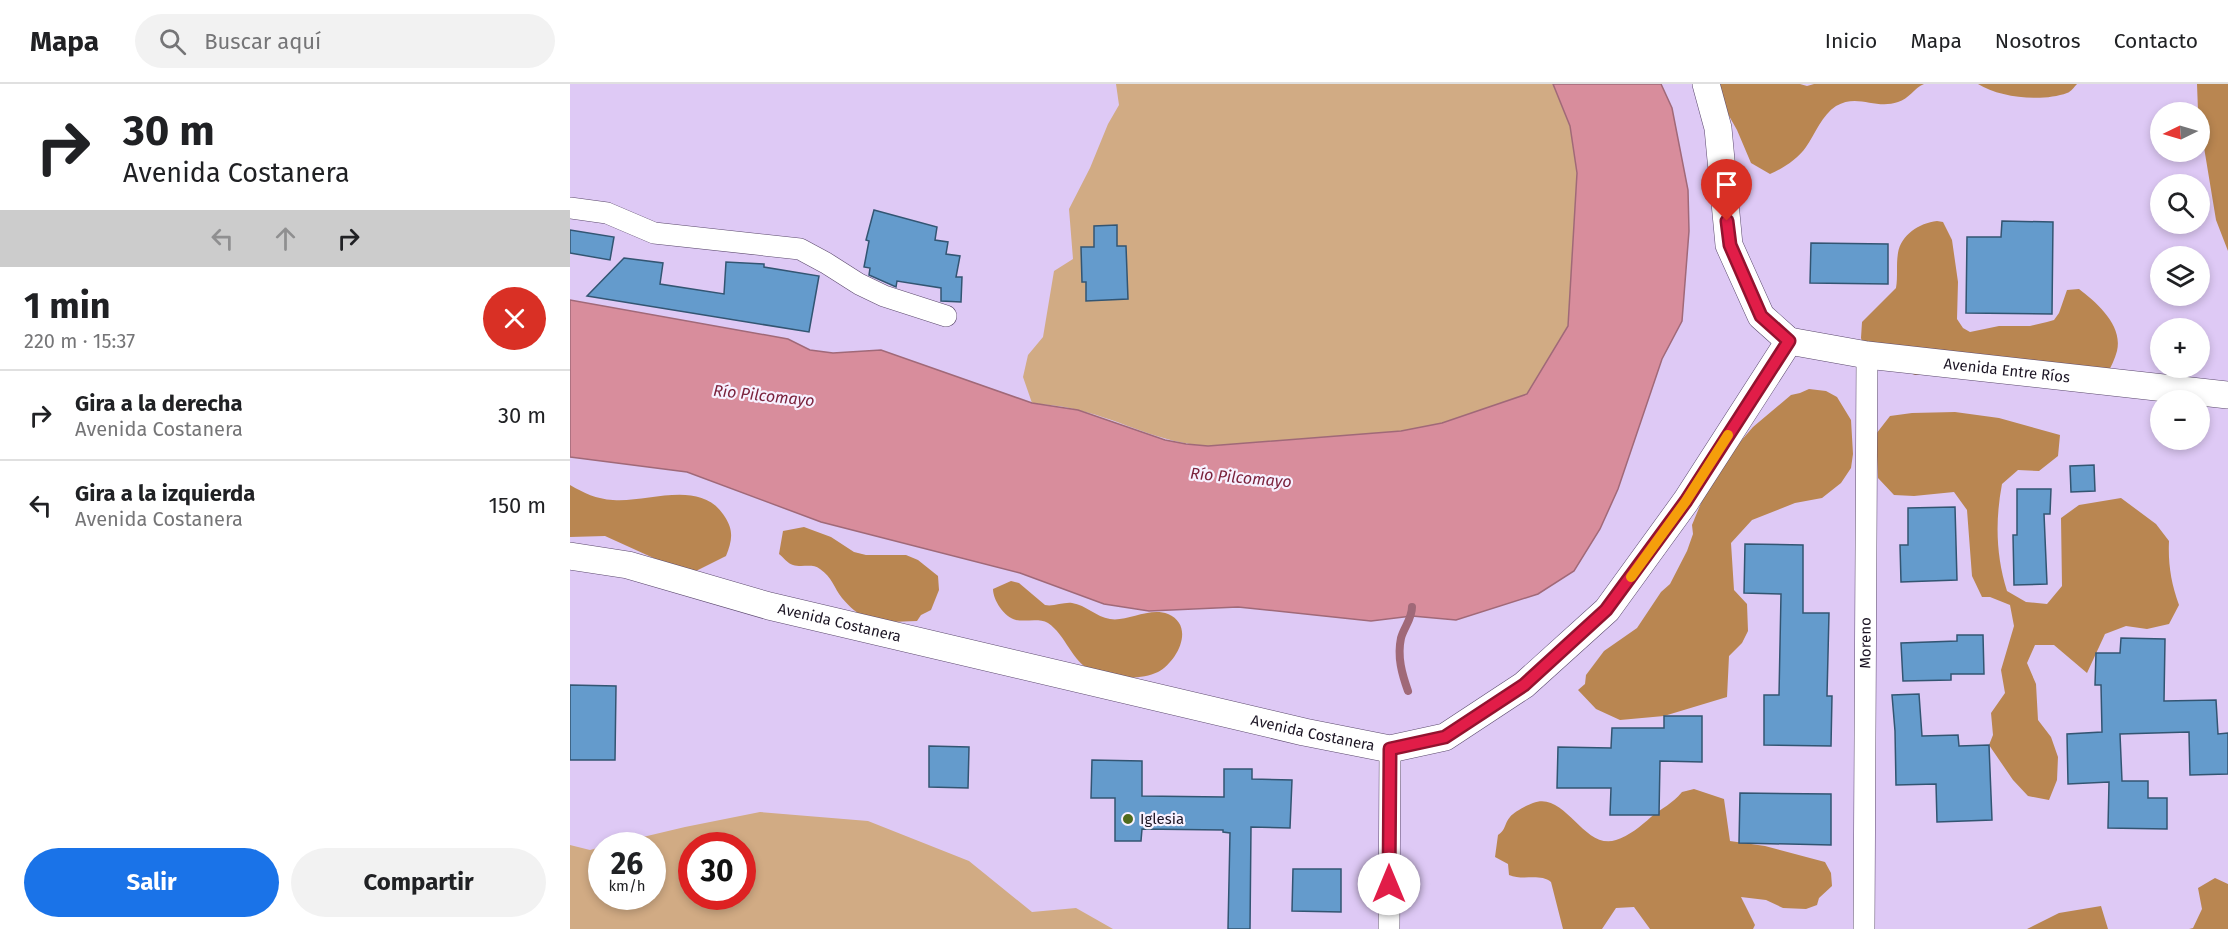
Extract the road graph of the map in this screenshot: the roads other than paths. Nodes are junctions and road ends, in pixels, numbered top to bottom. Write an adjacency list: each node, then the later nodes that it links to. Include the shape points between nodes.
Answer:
1 (1706, 84): 4 (street, via 1718,128 1730,245 1761,316)
2 (570, 208): 3 (street, via 607,213 654,233 800,249 884,296)
3 (946, 316)
4 (1789, 341): 5 (street, Avenida Entre Ríos); 8 (street, Avenida Costanera, via 1686,501 1606,610 1524,685 1445,737)
5 (1867, 355): 6 (street, Avenida Entre Ríos); 10 (street, Moreno)
6 (2228, 395)
7 (570, 556): 8 (street, Avenida Costanera, via 628,566 769,606)
8 (1390, 749): 9 (street)
9 (1389, 929)
10 (1864, 929)

